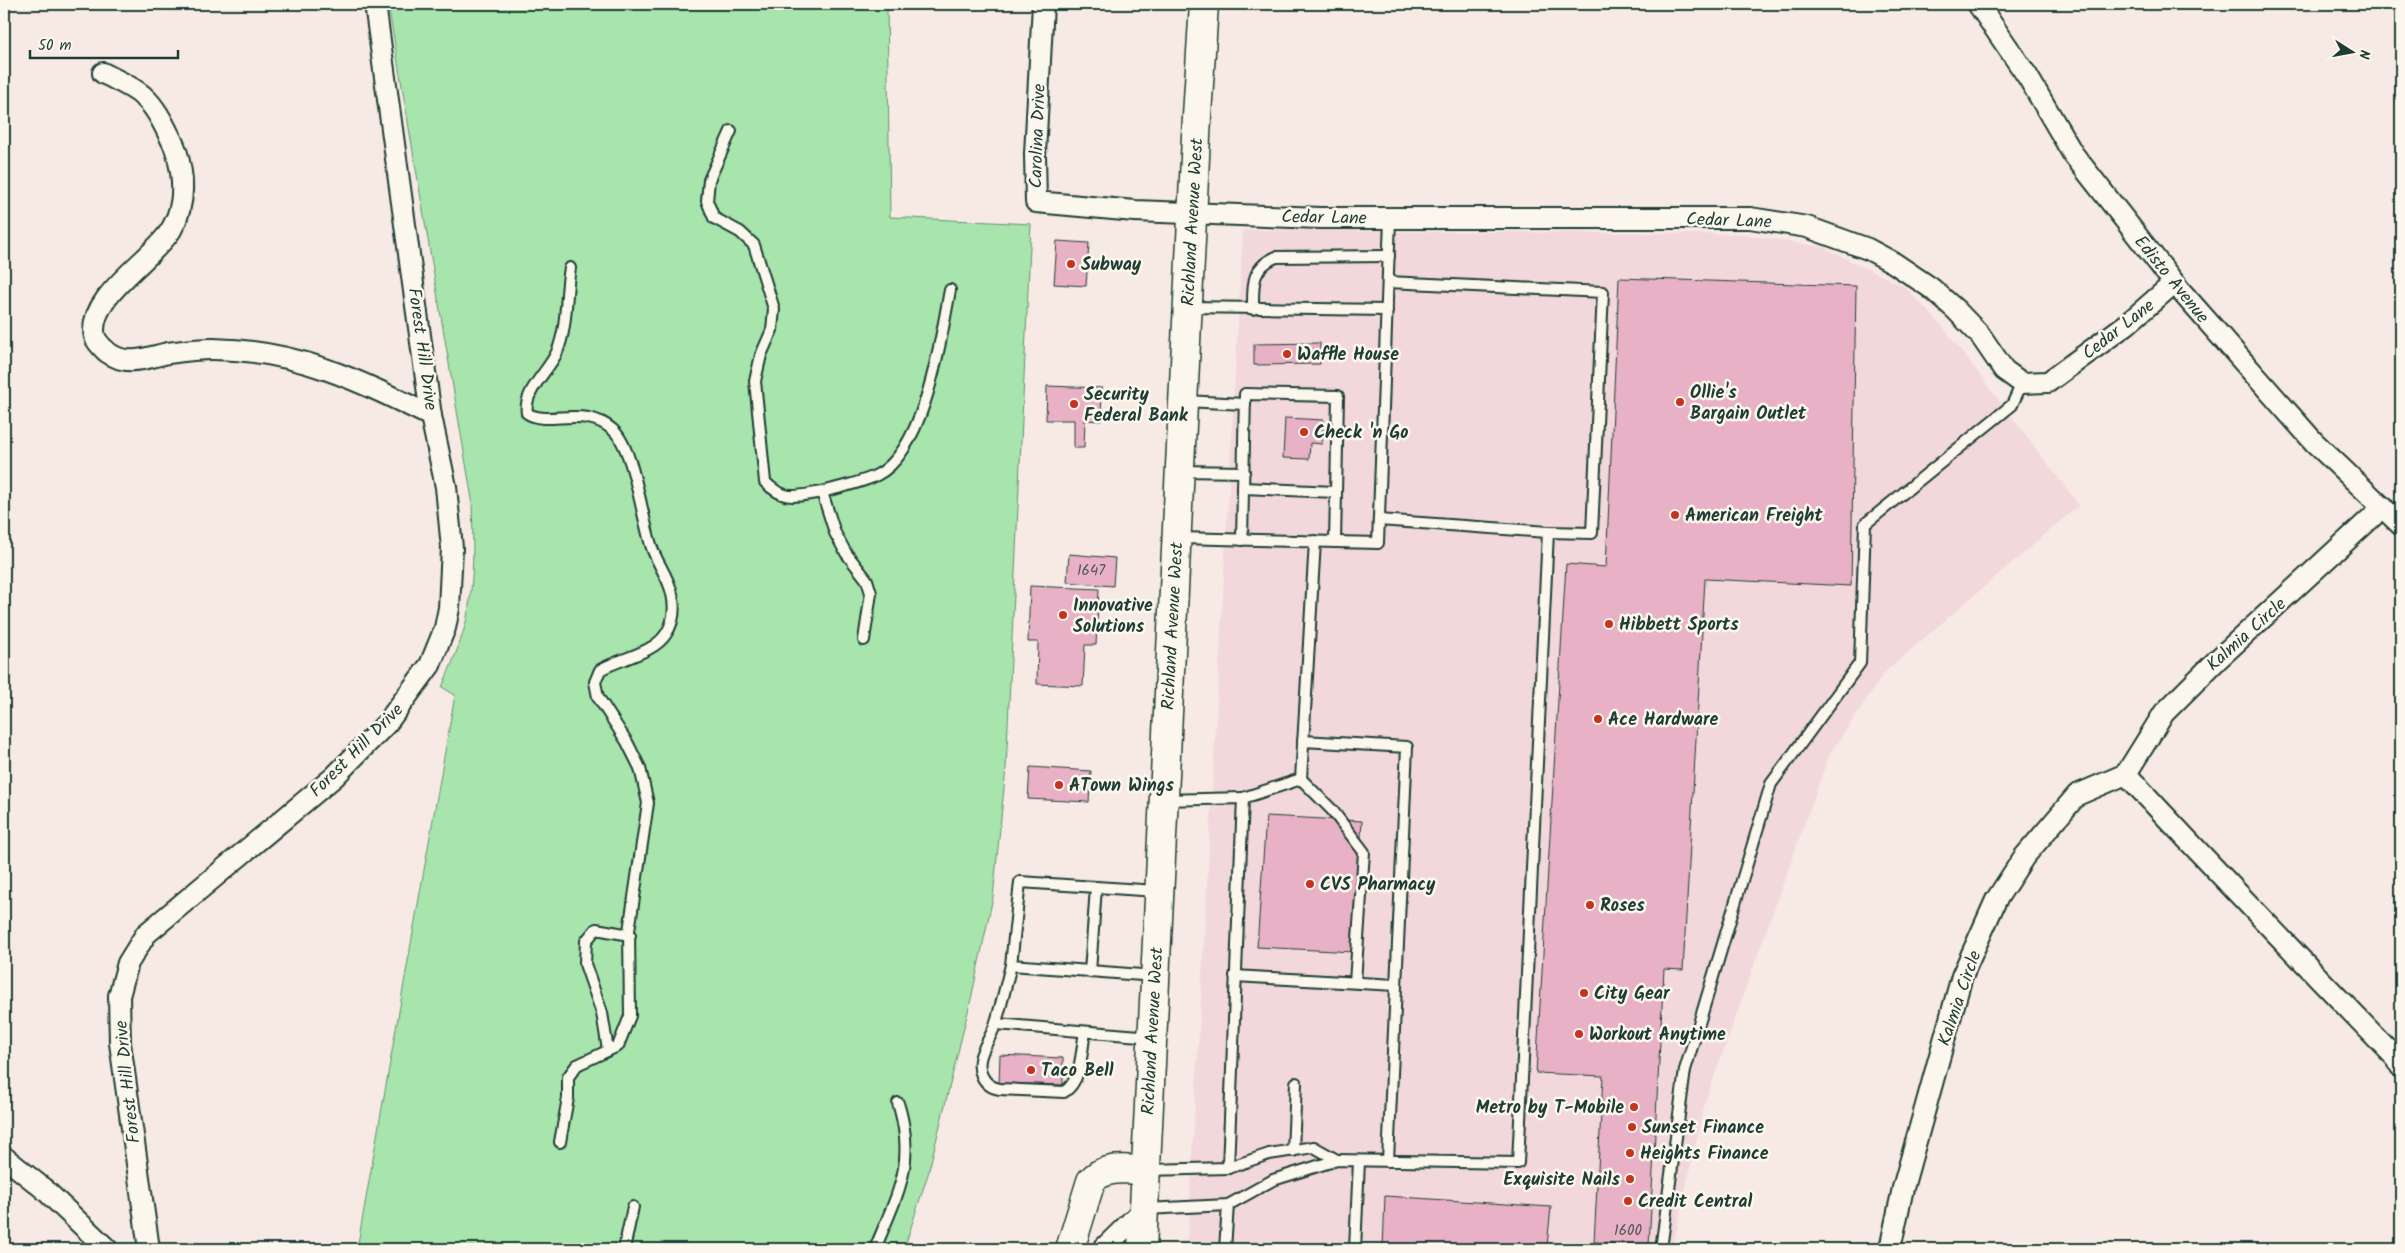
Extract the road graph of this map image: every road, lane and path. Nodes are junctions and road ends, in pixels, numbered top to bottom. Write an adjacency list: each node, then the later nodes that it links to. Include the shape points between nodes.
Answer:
1 (375, 4): 20 (street, Forest Hill Drive)
2 (1043, 4): 7 (street, Carolina Drive, via 1035,154 1036,202 1135,211)
3 (1204, 4): 7 (main road, Richland Avenue West)
4 (1978, 4): 12 (street, Edisto Avenue, via 2028,77 2073,154)
5 (103, 73): 20 (street, via 143,96 159,115 178,153 184,192 170,231 106,299 96,317 96,340 105,351 126,361 210,349 246,350 302,360 376,389)
6 (732, 131): 24 (lane, via 709,180 707,201 714,218 740,232 754,245 774,309 772,330 761,355 755,381 765,482 788,498)
7 (1192, 212): 8 (street, Cedar Lane); 14 (main road, Richland Avenue West)
8 (1390, 218): 9 (lane); 17 (street, Cedar Lane, via 1750,218 1807,227 1868,249 1919,279 1956,310 1980,335 2004,370)
9 (1389, 256): 11 (lane); 15 (lane, via 1276,256 1264,262 1258,270 1253,285)
10 (570, 268): 42 (lane, via 558,352 528,397 526,413 540,418 588,417 614,430 624,446 652,548 672,591 674,606 666,635 656,644 600,670 595,682 598,698 627,742 646,788 648,803)
11 (1388, 282): 16 (lane); 29 (lane, via 1603,292 1592,533)
12 (2174, 283): 17 (street, Cedar Lane, via 2127,324 2048,382); 26 (street, Edisto Avenue, via 2314,442)
13 (950, 290): 24 (lane, via 933,376 911,438 896,459 878,474)
14 (1188, 307): 15 (lane); 18 (main road, Richland Avenue West)
15 (1253, 309): 16 (lane)
16 (1387, 310): 27 (lane)
17 (2022, 383): 76 (lane, via 2012,405 1865,524 1860,663 1771,784 1685,1070)
18 (1183, 401): 19 (lane); 21 (main road, Richland Avenue West)
19 (1245, 404): 22 (lane); 25 (lane, via 1245,394 1338,396)
20 (431, 416): 68 (street, Forest Hill Drive, via 446,487 452,548 446,628 430,666 387,723 334,777 146,934 125,971 120,996 120,1043)
21 (1180, 471): 22 (lane); 30 (main road, Richland Avenue West)
22 (1244, 472): 23 (lane)
23 (1243, 488): 25 (lane); 31 (lane)
24 (822, 492): 34 (lane, via 836,533 846,553 867,580 871,593)
25 (1336, 492): 33 (lane)
26 (2383, 507): 28 (street, Edisto Avenue); 36 (street, Kalmia Circle, via 2164,713)
27 (1379, 520): 29 (lane); 33 (lane, via 1378,543)
28 (2401, 525)
29 (1548, 532): 61 (lane, via 1518,1163)
30 (1177, 538): 31 (lane); 39 (main road, Richland Avenue West)
31 (1242, 540): 32 (lane)
32 (1315, 541): 33 (lane); 35 (lane)
33 (1335, 542)
34 (864, 640)
35 (1303, 742): 37 (lane); 48 (lane, via 1407,747)
36 (2126, 774): 53 (street); 77 (street, Kalmia Circle, via 2077,795 2024,857 1996,900 1962,976)
37 (1301, 778): 38 (lane); 47 (lane, via 1332,810 1364,852)
38 (1243, 798): 39 (lane); 46 (lane)
39 (1162, 800): 41 (main road, Richland Avenue West)
40 (1096, 887): 41 (lane); 43 (lane, via 1020,882); 44 (lane)
41 (1158, 891): 45 (main road, Richland Avenue West)
42 (630, 935): 52 (lane, via 630,1016 618,1046); 52 (lane, via 596,929 586,941 584,964 602,1014)
43 (1011, 965): 44 (lane); 49 (lane)
44 (1090, 972): 45 (lane)
45 (1155, 976): 51 (main road, Richland Avenue West)
46 (1235, 976): 47 (lane); 62 (lane)
47 (1355, 982): 48 (lane)
48 (1396, 985): 61 (lane)
49 (996, 1024): 50 (lane); 50 (lane, via 981,1054 979,1068 984,1080 993,1088 1000,1089 1058,1093 1072,1087)
50 (1085, 1032): 51 (lane)
51 (1152, 1037): 63 (main road, Richland Avenue West)
52 (608, 1050): 56 (lane, via 577,1065 568,1077 568,1098)
53 (2401, 1067)
54 (1296, 1083): 57 (lane)
55 (898, 1103): 70 (lane, via 907,1142 905,1171)
56 (560, 1142)
57 (1293, 1150): 59 (lane, via 1314,1147); 62 (lane, via 1268,1154)
58 (4, 1157): 67 (street, via 44,1189)
59 (1337, 1160): 60 (lane); 64 (lane, via 1273,1180)
60 (1359, 1160): 61 (lane); 75 (lane)
61 (1388, 1161)
62 (1228, 1168): 63 (lane)
63 (1146, 1170): 66 (main road, Richland Avenue West); 71 (main road, via 1105,1170 1097,1174 1091,1181)
64 (1228, 1205): 66 (lane); 74 (lane)
65 (633, 1207): 69 (lane)
66 (1144, 1209): 72 (street); 73 (main road, Richland Avenue West)
67 (107, 1249)
68 (149, 1249)
69 (624, 1249)
70 (875, 1249)
71 (1070, 1249)
72 (1102, 1249)
73 (1142, 1249)
74 (1225, 1249)
75 (1355, 1249)
76 (1661, 1249)
77 (1890, 1249)

